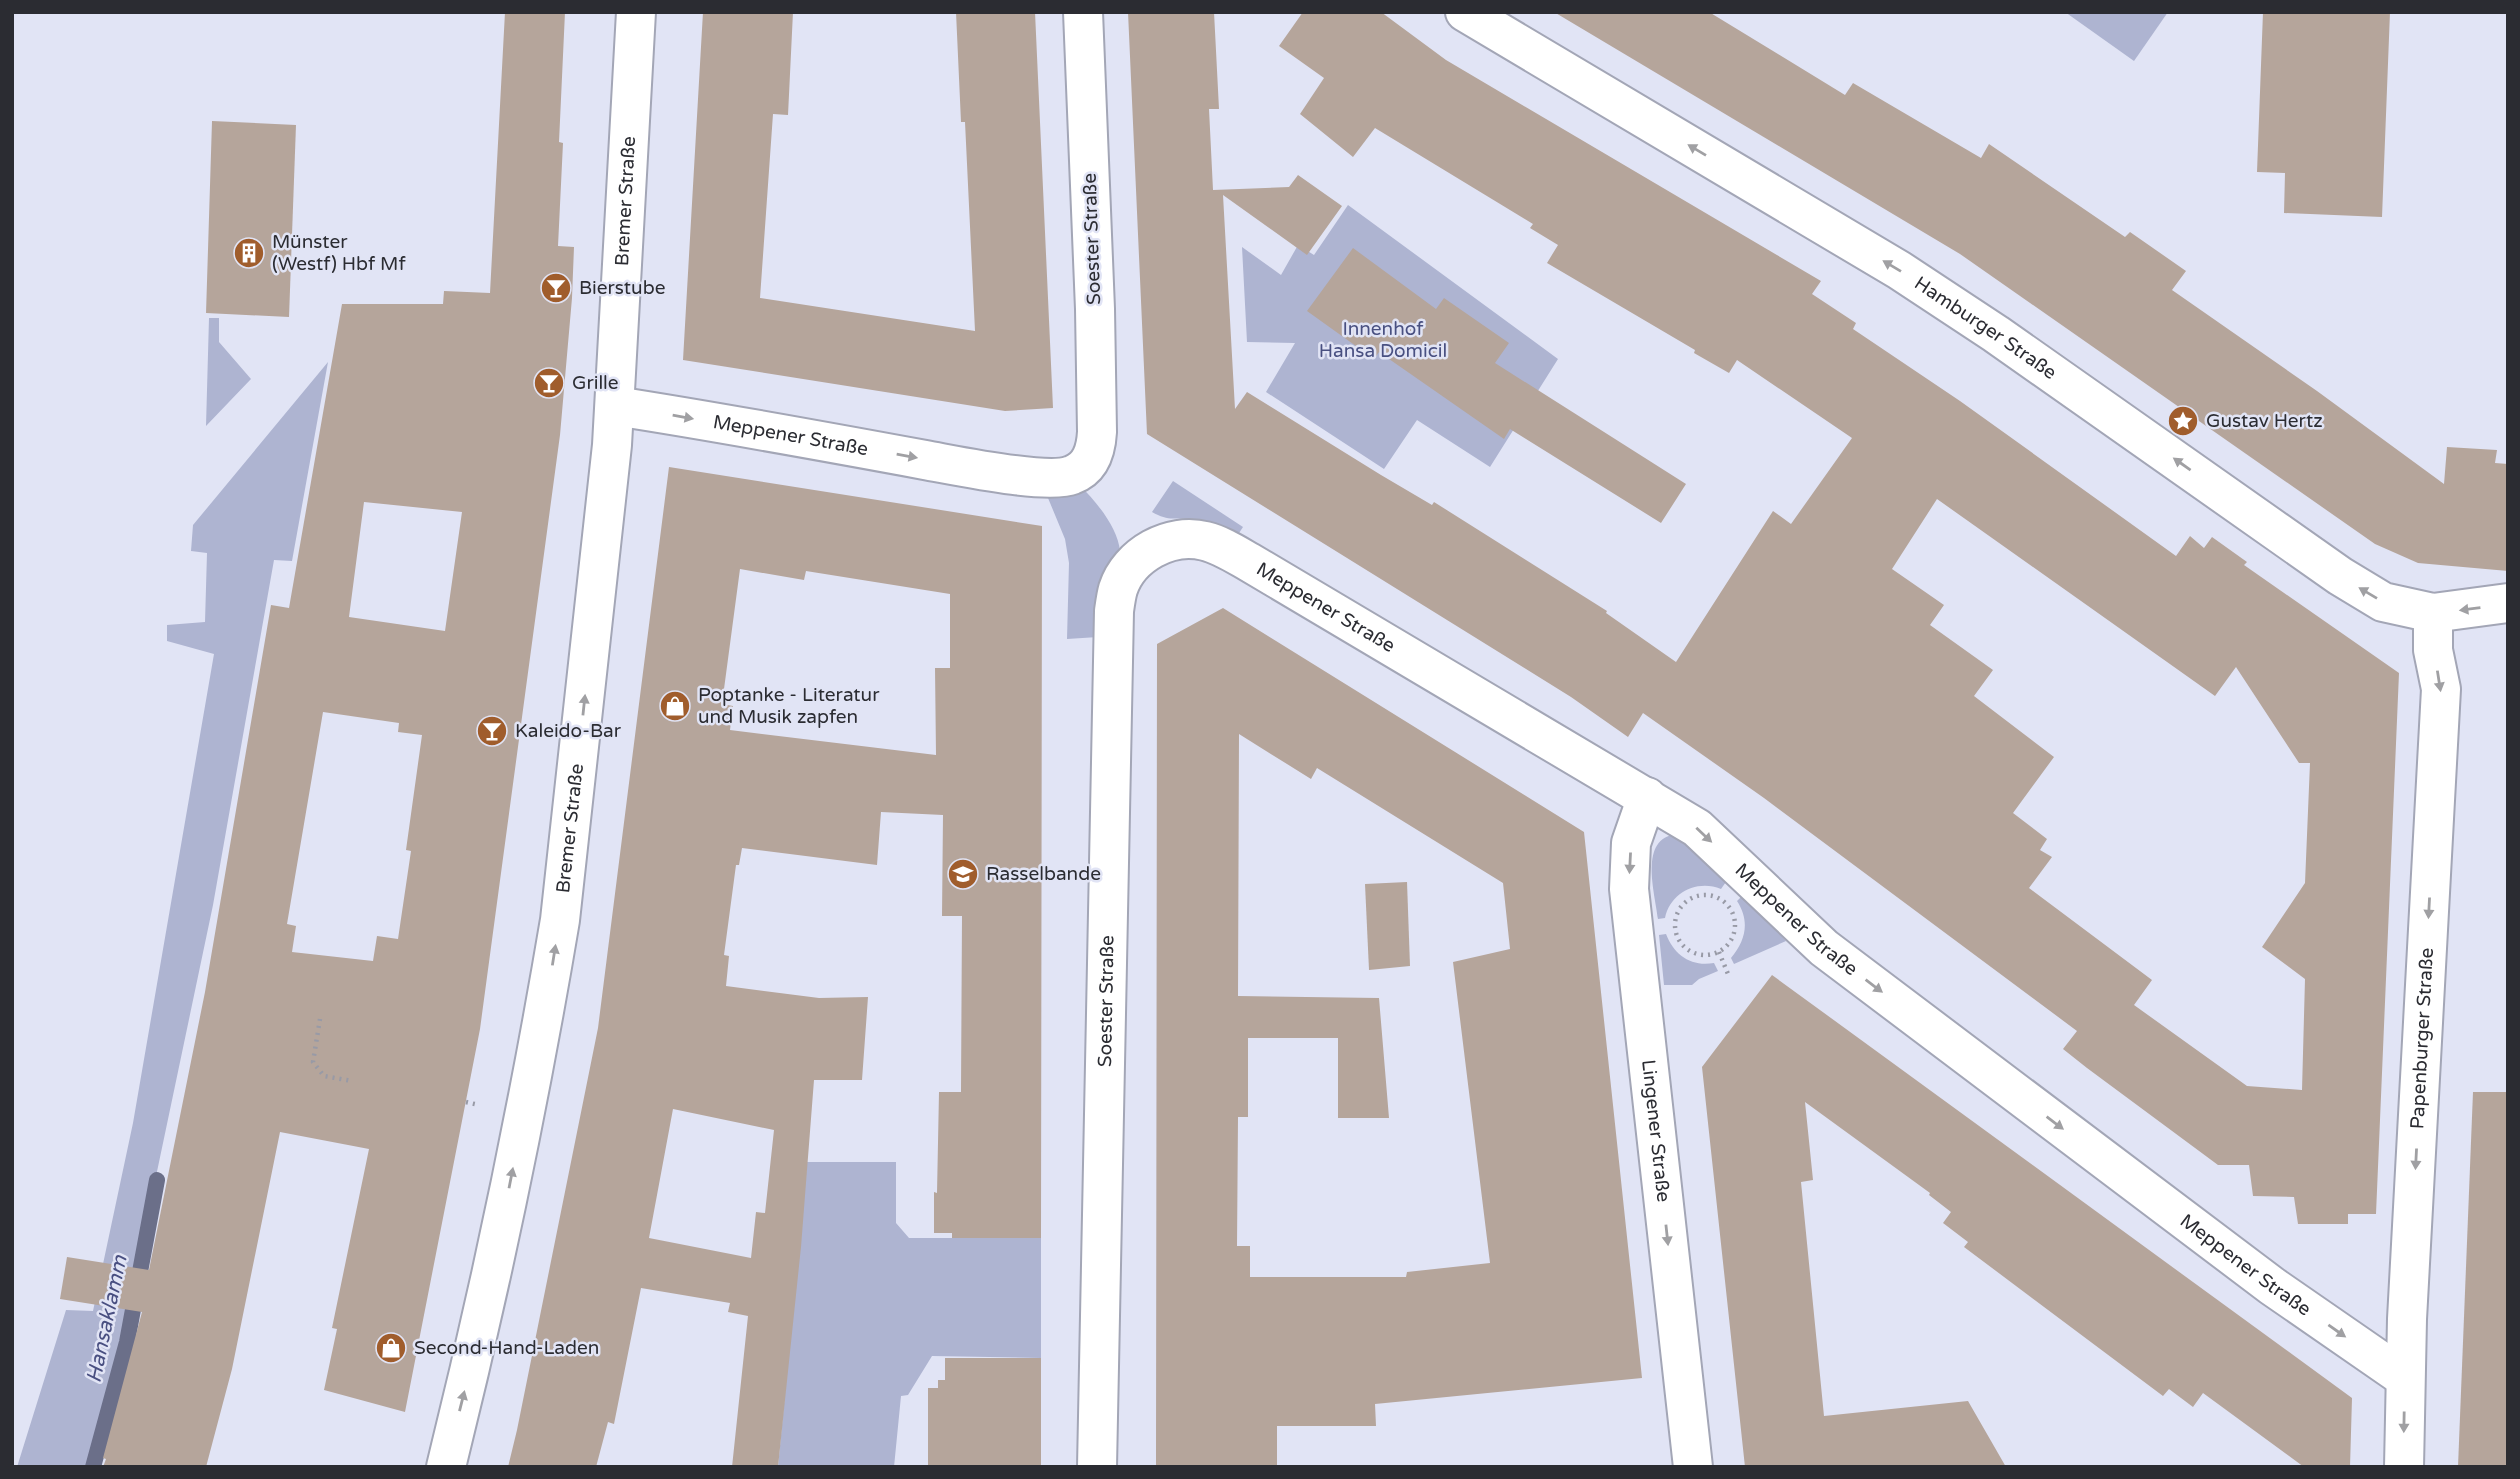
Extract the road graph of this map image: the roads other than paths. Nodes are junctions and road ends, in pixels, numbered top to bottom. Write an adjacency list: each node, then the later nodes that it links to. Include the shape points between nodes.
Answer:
1 (636, 12): 4 (street, Bremer Straße)
2 (1083, 12): 5 (street, Soester Straße, via 1097,432 1096,449)
3 (1465, 12): 8 (street, Hamburger Straße, one-way to 3, via 2383,602 2340,576 1899,270)
4 (615, 406): 5 (street, Meppener Straße, one-way to 5, via 983,470 1051,478 1072,475); 11 (street, Bremer Straße, one-way to 4, via 486,1305 560,920)
5 (1088, 464)
6 (1149, 550): 9 (street, Meppener Straße, via 1176,540 1203,540 1226,549); 12 (street, Soester Straße, via 1129,568 1118,588 1114,611)
7 (2508, 603): 8 (street, Hamburger Straße, one-way to 8)
8 (2433, 613): 10 (street, Papenburger Straße, one-way to 10, via 2433,650 2441,689)
9 (1647, 797): 10 (street, Meppener Straße, one-way to 10, via 1697,828 1825,948 2272,1286); 13 (street, Lingener Straße, one-way to 13, via 1631,843 1629,889)
10 (2405, 1378): 14 (street, Papenburger Straße, one-way to 14)
11 (446, 1467)
12 (1097, 1467)
13 (1693, 1467)
14 (2404, 1467)

